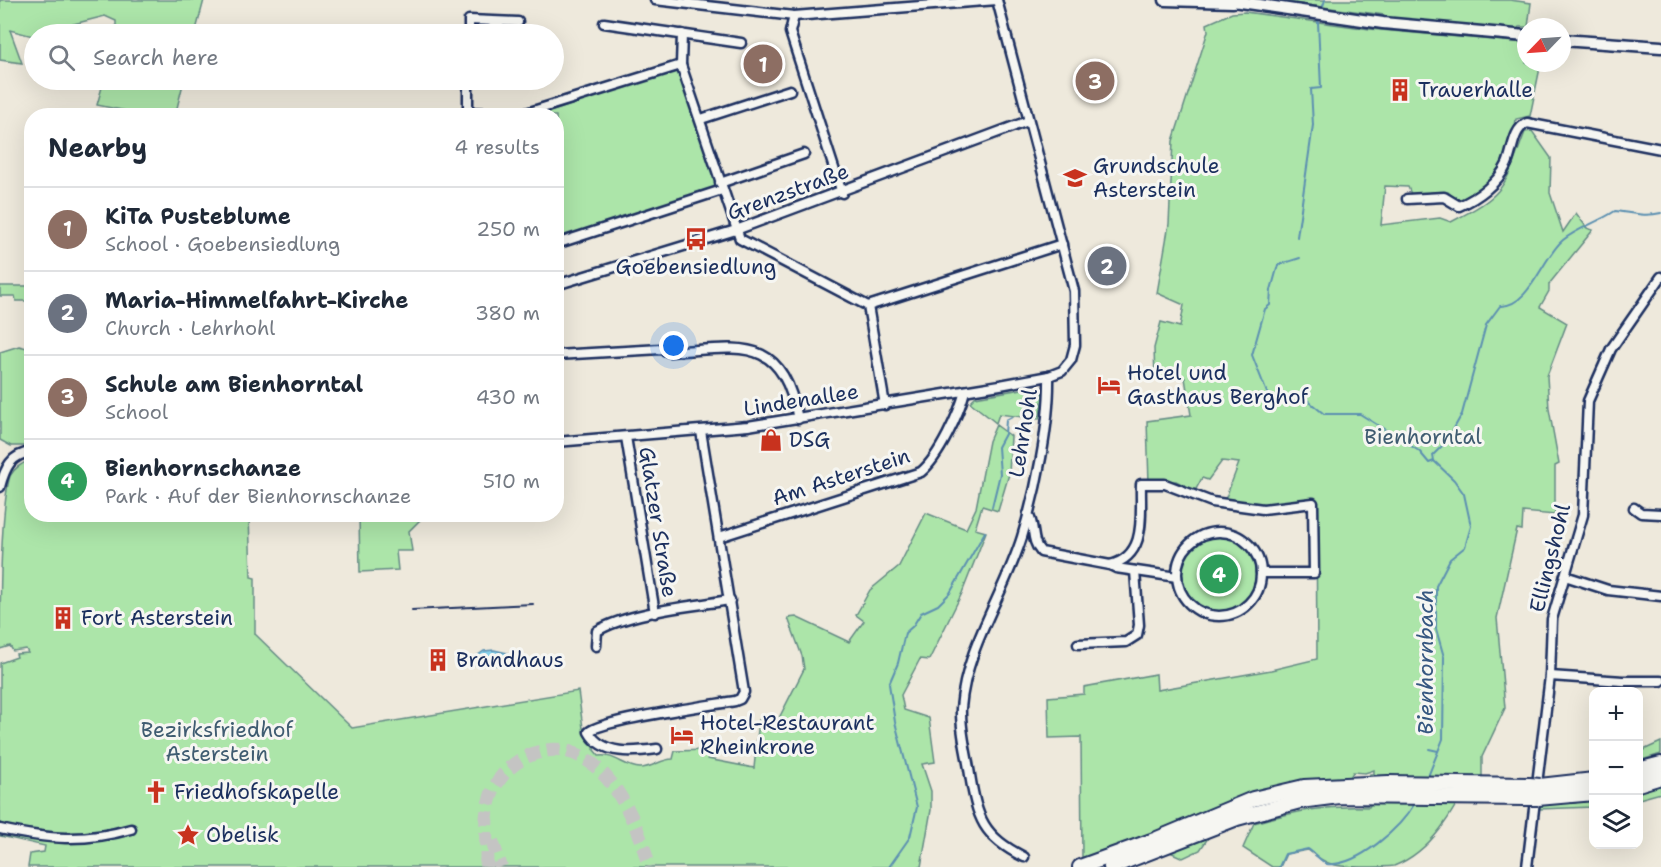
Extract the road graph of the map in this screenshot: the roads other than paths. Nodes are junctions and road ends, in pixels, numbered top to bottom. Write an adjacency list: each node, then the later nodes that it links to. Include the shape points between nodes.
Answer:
1 (655, 0): 5 (street)
2 (997, 0): 5 (street); 20 (street, Lehrhohl)
3 (1165, 0): 4 (street)
4 (1236, 2): 10 (street)
5 (794, 16): 24 (street, via 790,32)
6 (518, 22): 8 (street, via 469,20)
7 (604, 23): 9 (street)
8 (469, 24)
9 (682, 34): 12 (street); 14 (street)
10 (1517, 35)
11 (1571, 41): 13 (street)
12 (741, 43)
13 (1661, 47)
14 (681, 65): 18 (street); 19 (street)
15 (468, 90): 17 (street)
16 (790, 90): 19 (street)
17 (468, 108)
18 (545, 108)
19 (701, 119): 23 (street)
20 (1028, 121): 24 (street, Grenzstraße); 28 (street, Lehrhohl)
21 (1661, 149): 25 (street, via 1527,123 1519,129 1501,174 1481,194 1459,206 1444,197)
22 (804, 154): 23 (street)
23 (721, 187): 26 (street); 27 (street)
24 (842, 193): 26 (street, Grenzstraße)
25 (1407, 199)
26 (736, 230): 30 (street, Grenzstraße); 31 (street, via 740,239)
27 (564, 241)
28 (1062, 244): 31 (street); 33 (street, Lehrhohl, via 1075,299 1076,336 1067,366)
29 (1661, 277): 49 (street, Ellingshohl, via 1611,349 1590,394 1585,417 1583,515)
30 (564, 283)
31 (868, 306): 35 (street)
32 (564, 355): 36 (street, via 661,349 753,350 782,371 791,388)
33 (1049, 376): 34 (street, Lindenallee); 43 (street, Lehrhohl, via 1050,398)
34 (965, 391): 35 (street, Lindenallee); 45 (street, Am Asterstein, via 933,460 921,472)
35 (885, 405): 36 (street, Lindenallee)
36 (798, 419): 37 (street, Lindenallee)
37 (701, 431): 38 (street, Lindenallee); 45 (street)
38 (626, 437): 39 (street, Lindenallee); 53 (street, Glatzer Straße)
39 (564, 441)
40 (24, 455): 41 (street, via 7,465)
41 (0, 487)
42 (1634, 508): 44 (street, via 1641,513)
43 (1028, 514): 46 (street, via 1034,523 1033,538 1041,552); 69 (street, Lehrhohl, via 1014,560 975,645 961,706 979,818 1007,849)
44 (1661, 514)
45 (719, 537): 52 (street)
46 (1110, 565): 47 (street); 48 (street, via 1135,549 1139,540 1141,484 1165,484 1212,502 1263,509 1313,503 1314,573)
47 (1135, 572): 50 (street); 54 (street, via 1137,635 1126,642)
48 (1261, 573): 50 (street, via 1259,588 1247,605 1220,616 1205,614 1190,604); 50 (street, via 1249,545 1234,535 1218,532 1187,547)
49 (1565, 576): 51 (street, via 1608,590); 56 (street, Ellingshohl, via 1552,619)
50 (1177, 577)
51 (1661, 596)
52 (730, 600): 53 (street); 58 (street, via 744,692 740,699 616,723 589,732 614,749)
53 (655, 613): 55 (street, via 602,628 595,635)
54 (1078, 644)
55 (596, 646)
56 (1550, 676): 57 (street); 72 (street, Ellingshohl)
57 (1661, 681)
58 (657, 749)
59 (1661, 764): 60 (highway)
60 (1643, 769)
61 (1661, 777): 63 (highway)
62 (1589, 781): 65 (highway)
63 (1643, 782)
64 (1366, 790): 65 (highway, via 1466,785); 65 (highway, via 1460,798); 70 (highway, via 1304,787 1253,799); 71 (highway, via 1258,811 1160,853)
65 (1534, 792): 66 (highway)
66 (1589, 793)
67 (0, 829): 68 (street, via 56,839 92,838)
68 (131, 829)
69 (1024, 857)
70 (1080, 867)
71 (1111, 867)
72 (1527, 867)

